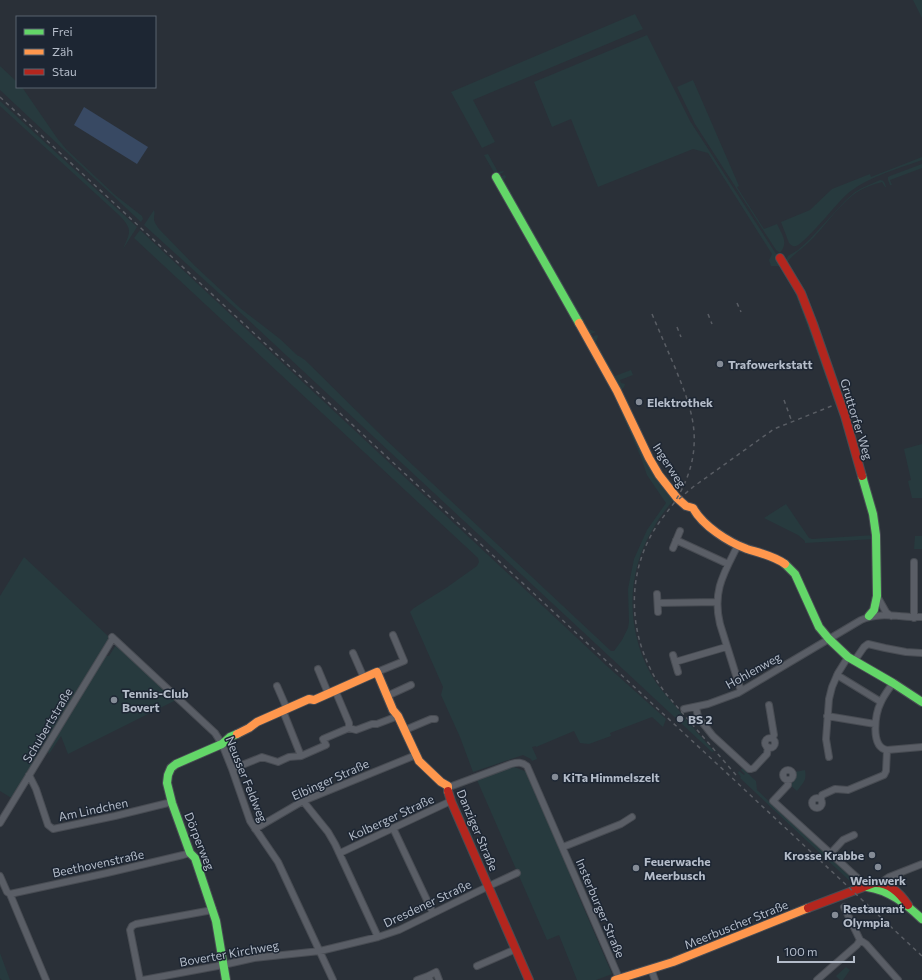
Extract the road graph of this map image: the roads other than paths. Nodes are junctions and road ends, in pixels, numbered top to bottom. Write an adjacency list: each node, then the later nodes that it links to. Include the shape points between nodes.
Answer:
1 (496, 177): 5 (street, Ingerweg, via 596,353 659,475 677,498 686,506 693,508 697,516)
2 (780, 258): 10 (street, Gruttorfer Weg, via 807,306 855,448 875,524)
3 (680, 531): 4 (street)
4 (676, 540): 6 (street); 8 (street)
5 (738, 545): 8 (street); 20 (street, Ingerweg, via 775,558 795,574 819,626)
6 (672, 548)
7 (914, 562): 17 (street)
8 (728, 564): 11 (street, via 718,591)
9 (658, 594): 12 (street)
10 (877, 596): 14 (street, Gruttorfer Weg, via 874,610); 15 (street, Gruttorfer Weg)
11 (717, 602): 12 (street); 21 (street)
12 (658, 604): 13 (street)
13 (658, 612)
14 (869, 616): 15 (street); 20 (street, Hohlenweg)
15 (891, 616): 17 (street)
16 (922, 617): 17 (street)
17 (914, 618)
18 (392, 635): 28 (street, via 404,661)
19 (112, 638): 50 (street, Neusser Feldweg, via 215,733); 57 (street, Schubertstraße)
20 (829, 639): 25 (street, Ingerweg); 35 (street, Hohlenweg)
21 (726, 647): 26 (street); 35 (street)
22 (353, 653): 31 (street)
23 (922, 653): 25 (street, via 868,644)
24 (673, 655): 26 (street)
25 (851, 658): 30 (street); 32 (street, Ingerweg)
26 (675, 662): 29 (street)
27 (318, 670): 36 (street)
28 (377, 672): 31 (street); 37 (street, Danziger Straße)
29 (678, 672)
30 (837, 675): 38 (street); 45 (street, via 829,699)
31 (364, 678): 36 (street)
32 (893, 683): 38 (street); 39 (street, Ingerweg)
33 (411, 685): 37 (street)
34 (277, 686): 43 (street)
35 (741, 691): 41 (street, Hohlenweg)
36 (332, 692): 43 (street); 48 (street, via 349,723)
37 (387, 696): 44 (street, Danziger Straße)
38 (881, 702): 47 (street)
39 (922, 702)
40 (769, 705): 41 (street, via 774,735 765,741 767,754 751,769 713,736 698,717)
41 (696, 707): 42 (street, Hohlenweg)
42 (684, 709)
43 (285, 710): 50 (street, via 257,722 226,739); 54 (street)
44 (398, 716): 48 (street, via 356,730); 49 (street, Danziger Straße)
45 (827, 716): 47 (street); 55 (street, via 826,739)
46 (435, 719): 49 (street)
47 (875, 724): 52 (street, via 879,746)
48 (349, 728): 54 (street, via 323,739 326,745)
49 (405, 730): 53 (street, Danziger Straße)
50 (222, 744): 56 (street, Neusser Feldweg); 63 (street, Dörperweg, via 172,766 167,778)
51 (922, 747): 52 (street)
52 (887, 750): 60 (street, via 884,775 848,790 835,789 822,795)
53 (416, 755): 59 (street, Danziger Straße, via 423,765); 61 (street, Elbinger Straße)
54 (301, 756): 56 (street, via 278,762 262,757)
55 (829, 757)
56 (232, 769): 67 (street, Neusser Feldweg)
57 (29, 776): 63 (street, Am Lindchen, via 48,825 53,829); 65 (street, Schubertstraße)
58 (788, 780): 72 (street, via 788,785 773,801)
59 (448, 786): 62 (street, Danziger Straße); 69 (street, Insterburger Straße, via 511,764 524,764)
60 (821, 799)
61 (303, 801): 67 (street, Elbinger Straße); 71 (street, via 328,832)
62 (451, 801): 66 (street, Kolberger Straße); 77 (street, Danziger Straße)
63 (172, 802): 70 (street, Dörperweg)
64 (632, 817): 69 (street, Insterburger Straße, via 621,824)
65 (0, 823)
66 (393, 828): 71 (street, Kolberger Straße); 85 (street)
67 (255, 829): 90 (street, Neusser Feldweg, via 278,862)
68 (854, 835): 72 (street, via 842,840)
69 (563, 847): 96 (street, Insterburger Straße)
70 (190, 852): 81 (street, Beethovenstraße); 84 (street, Dörperweg, via 195,858)
71 (340, 853): 87 (street)
72 (831, 853): 79 (street, via 863,883)
73 (922, 864): 74 (street)
74 (902, 871): 78 (street, via 889,877); 80 (street, via 893,881)
75 (517, 873): 77 (street, Dresdener Straße)
76 (0, 876): 81 (street)
77 (489, 886): 85 (street, Dresdener Straße); 89 (street, Danziger Straße)
78 (882, 886): 79 (street, Meerbuscher Straße); 80 (street); 82 (street)
79 (864, 887): 93 (street, Meerbuscher Straße)
80 (895, 891): 82 (street)
81 (10, 894): 97 (street)
82 (908, 905): 86 (street)
83 (844, 907): 88 (street)
84 (213, 909): 91 (street, Dörperweg); 98 (street, via 132,926 130,930)
85 (433, 913): 87 (street, Dresdener Straße)
86 (922, 918)
87 (378, 937): 90 (street, Dresdener Straße)
88 (860, 940): 105 (street); 106 (street)
89 (516, 949): 92 (street); 103 (street, Danziger Straße)
90 (320, 951): 91 (street, Boverter Kirchweg, via 254,958); 100 (street, Neusser Feldweg)
91 (223, 965): 94 (street, Boverter Kirchweg); 99 (street, Dörperweg)
92 (477, 966)
93 (651, 969): 96 (street, Meerbuscher Straße); 104 (street)
94 (162, 978): 98 (street, Boverter Kirchweg)
95 (429, 978): 101 (street); 102 (street, via 436,972)
96 (617, 979)
97 (46, 980)
98 (141, 980)
99 (226, 980)
100 (333, 980)
101 (417, 980)
102 (439, 980)
103 (529, 980)
104 (655, 980)
105 (817, 980)
106 (898, 980)

